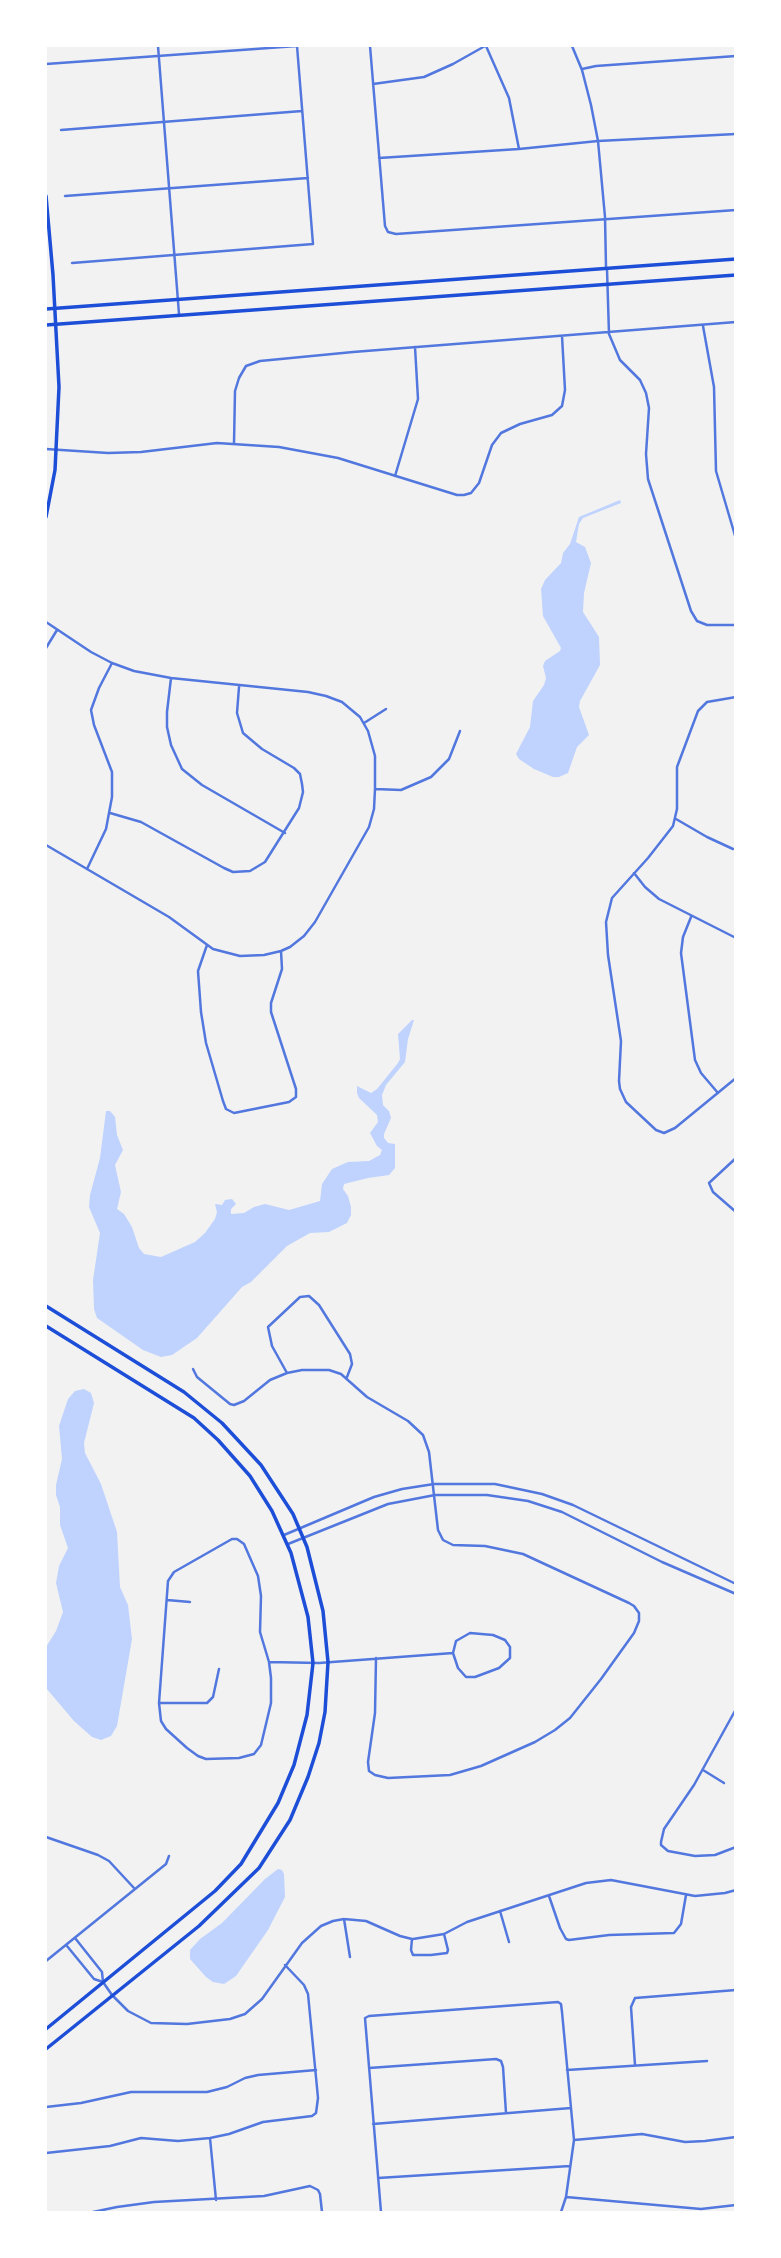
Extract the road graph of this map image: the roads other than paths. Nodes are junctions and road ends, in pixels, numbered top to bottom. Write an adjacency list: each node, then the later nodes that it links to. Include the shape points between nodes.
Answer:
1 (158, 46): 6 (street)
2 (297, 46): 6 (street); 11 (street)
3 (370, 46): 10 (street)
4 (486, 46): 10 (street, via 424,77); 16 (street, via 509,98)
5 (572, 46): 9 (street)
6 (159, 55): 8 (street); 12 (street)
7 (736, 56): 9 (street)
8 (46, 64)
9 (582, 69): 15 (street)
10 (373, 84): 17 (street)
11 (302, 111): 12 (street); 18 (street)
12 (164, 122): 13 (street); 19 (street)
13 (61, 130)
14 (736, 134): 15 (street)
15 (598, 141): 16 (street); 23 (street)
16 (519, 149): 17 (street)
17 (379, 158): 23 (street, via 387,232)
18 (307, 178): 19 (street); 24 (street, via 313,244)
19 (170, 188): 21 (street); 24 (street)
20 (46, 196): 31 (main road)
21 (65, 196)
22 (736, 209): 23 (street)
23 (605, 217): 27 (street)
24 (176, 255): 26 (street); 30 (street)
25 (736, 259): 27 (main road)
26 (72, 263)
27 (607, 267): 29 (street); 30 (main road)
28 (736, 275): 29 (main road)
29 (608, 284): 33 (main road); 38 (street)
30 (178, 299): 31 (main road); 33 (street)
31 (55, 308): 32 (main road); 35 (main road)
32 (46, 309)
33 (179, 315): 35 (main road)
34 (736, 322): 37 (street)
35 (55, 324): 36 (main road); 43 (main road)
36 (46, 325)
37 (703, 325): 38 (street); 46 (street, via 714,387 716,471)
38 (609, 334): 39 (street); 48 (street, via 620,359 646,393 648,479 691,611 697,621 707,625)
39 (562, 336): 40 (street); 44 (street, via 562,405 551,415 501,433 471,493 457,495)
40 (415, 347): 41 (street, via 251,364 236,385); 44 (street, via 418,399)
41 (234, 443): 43 (street, via 119,453); 44 (street, via 322,454)
42 (46, 449): 43 (street)
43 (56, 450): 45 (main road)
44 (396, 476)
45 (46, 517)
46 (736, 539)
47 (46, 622): 49 (street)
48 (736, 625)
49 (57, 629): 50 (street); 51 (street)
50 (46, 648)
51 (112, 663): 52 (street); 59 (street, via 91,710 112,772)
52 (171, 678): 53 (street); 61 (street, via 167,734 182,769)
53 (239, 686): 56 (street, via 326,696 349,706); 61 (street, via 237,713 243,733 300,774 302,801)
54 (736, 696): 60 (street, via 707,702 694,718 677,767)
55 (386, 709): 56 (street)
56 (365, 723): 58 (street, via 374,756)
57 (460, 731): 58 (street, via 449,759 431,777 401,790)
58 (375, 789): 69 (street, via 365,835 309,930)
59 (110, 813): 61 (street, via 141,822 233,872 261,866); 64 (street)
60 (676, 819): 63 (street); 65 (street)
61 (285, 833)
62 (46, 845): 64 (street)
63 (733, 849)
64 (87, 869): 68 (street)
65 (634, 872): 66 (street, via 651,894); 71 (street, via 612,898 606,922 621,1041 620,1089 626,1102 664,1133)
66 (691, 917): 67 (street); 71 (street, via 681,953 695,1060)
67 (736, 938)
68 (207, 945): 69 (street, via 240,956); 69 (street, via 198,971 201,1012 223,1101 234,1114 296,1097 271,1012 282,969)
69 (281, 951)
70 (736, 1078): 71 (street)
71 (718, 1093)
72 (736, 1158): 73 (street, via 710,1185)
73 (736, 1212)
74 (46, 1306): 81 (main road, via 184,1392 222,1423 261,1465)
75 (46, 1326): 82 (main road, via 207,1430 250,1476)
76 (193, 1369): 77 (street, via 234,1405)
77 (287, 1373): 78 (street, via 328,1370); 78 (street, via 272,1346 268,1327 300,1297 309,1296 350,1354 352,1364)
78 (346, 1378): 79 (street, via 423,1435)
79 (434, 1484): 80 (street); 81 (street, via 378,1496); 85 (street, via 495,1484 556,1498)
80 (435, 1495): 83 (street, via 388,1504); 87 (street, via 487,1495 562,1511); 92 (street, via 438,1530 447,1544 508,1550 539,1560 629,1602 637,1609 639,1621 570,1718 535,1742 450,1775 388,1778 369,1771)
81 (299, 1528): 82 (street); 83 (main road)
82 (284, 1535): 84 (main road)
83 (303, 1538): 84 (street); 94 (main road, via 315,1571)
84 (288, 1544): 95 (main road, via 309,1617)
85 (723, 1578): 86 (street); 87 (street)
86 (736, 1584)
87 (720, 1587): 88 (street)
88 (736, 1594)
89 (167, 1600): 90 (street); 93 (street, via 171,1574 232,1539 241,1541 258,1576 260,1632); 97 (street)
90 (190, 1602)
91 (453, 1653): 91 (street, via 460,1672 471,1677 499,1668 511,1653 500,1637 475,1633 459,1638); 92 (street)
92 (376, 1658): 94 (street)
93 (269, 1662): 95 (street); 97 (street, via 272,1689 267,1723 261,1745 250,1756 198,1756 166,1729)
94 (328, 1662): 95 (street); 121 (main road, via 325,1712 312,1766 298,1805 269,1853 223,1905)
95 (313, 1663): 119 (main road, via 300,1746 257,1841 215,1891)
96 (219, 1670): 97 (street, via 207,1703)
97 (159, 1703)
98 (736, 1709): 99 (street)
99 (703, 1770): 100 (street); 102 (street, via 664,1829 662,1845 677,1854 695,1856)
100 (724, 1783)
101 (46, 1837): 104 (street, via 109,1861)
102 (736, 1847)
103 (169, 1856): 104 (street, via 166,1864)
104 (134, 1888): 112 (street)
105 (735, 1890): 106 (street); 108 (street)
106 (687, 1895): 107 (street, via 611,1880); 107 (street, via 681,1924 674,1933 576,1940 563,1935)
107 (549, 1896): 109 (street)
108 (736, 1896)
109 (500, 1911): 111 (street); 114 (street)
110 (344, 1919): 113 (street, via 366,1921); 116 (street); 118 (street, via 310,1934)
111 (444, 1934): 113 (street); 113 (street, via 447,1953 413,1955)
112 (75, 1938): 115 (street); 119 (street, via 102,1972)
113 (412, 1939)
114 (509, 1942)
115 (67, 1945): 117 (street); 119 (street, via 94,1979)
116 (350, 1956)
117 (46, 1961)
118 (285, 1965): 121 (street, via 262,1999 245,2014 230,2019 151,2023); 127 (street, via 308,1994)
119 (103, 1982): 121 (street); 122 (main road)
120 (736, 1990): 125 (street, via 635,1998 631,2007)
121 (112, 1996): 123 (main road)
122 (46, 2029)
123 (46, 2049)
124 (707, 2061): 125 (street)
125 (635, 2064): 128 (street)
126 (369, 2068): 128 (street, via 365,2018 369,2015 558,2002); 131 (street, via 496,2059 503,2067); 132 (street)
127 (316, 2070): 129 (street, via 258,2075 207,2091 131,2092); 134 (street, via 316,2113)
128 (567, 2070): 130 (street)
129 (46, 2107)
130 (571, 2108): 131 (street); 135 (street)
131 (506, 2113): 132 (street)
132 (373, 2124): 138 (street)
133 (736, 2137): 135 (street, via 685,2142 642,2134)
134 (210, 2138): 136 (street, via 141,2138); 142 (street)
135 (574, 2140): 137 (street)
136 (46, 2153)
137 (571, 2166): 138 (street); 141 (street)
138 (378, 2178): 146 (street)
139 (316, 2181): 140 (street)
140 (314, 2187): 142 (street); 145 (street, via 320,2193)
141 (566, 2197): 143 (street, via 701,2209); 147 (street)
142 (215, 2200): 144 (street, via 154,2202)
143 (736, 2205)
144 (93, 2213)
145 (322, 2213)
146 (381, 2213)
147 (561, 2213)

